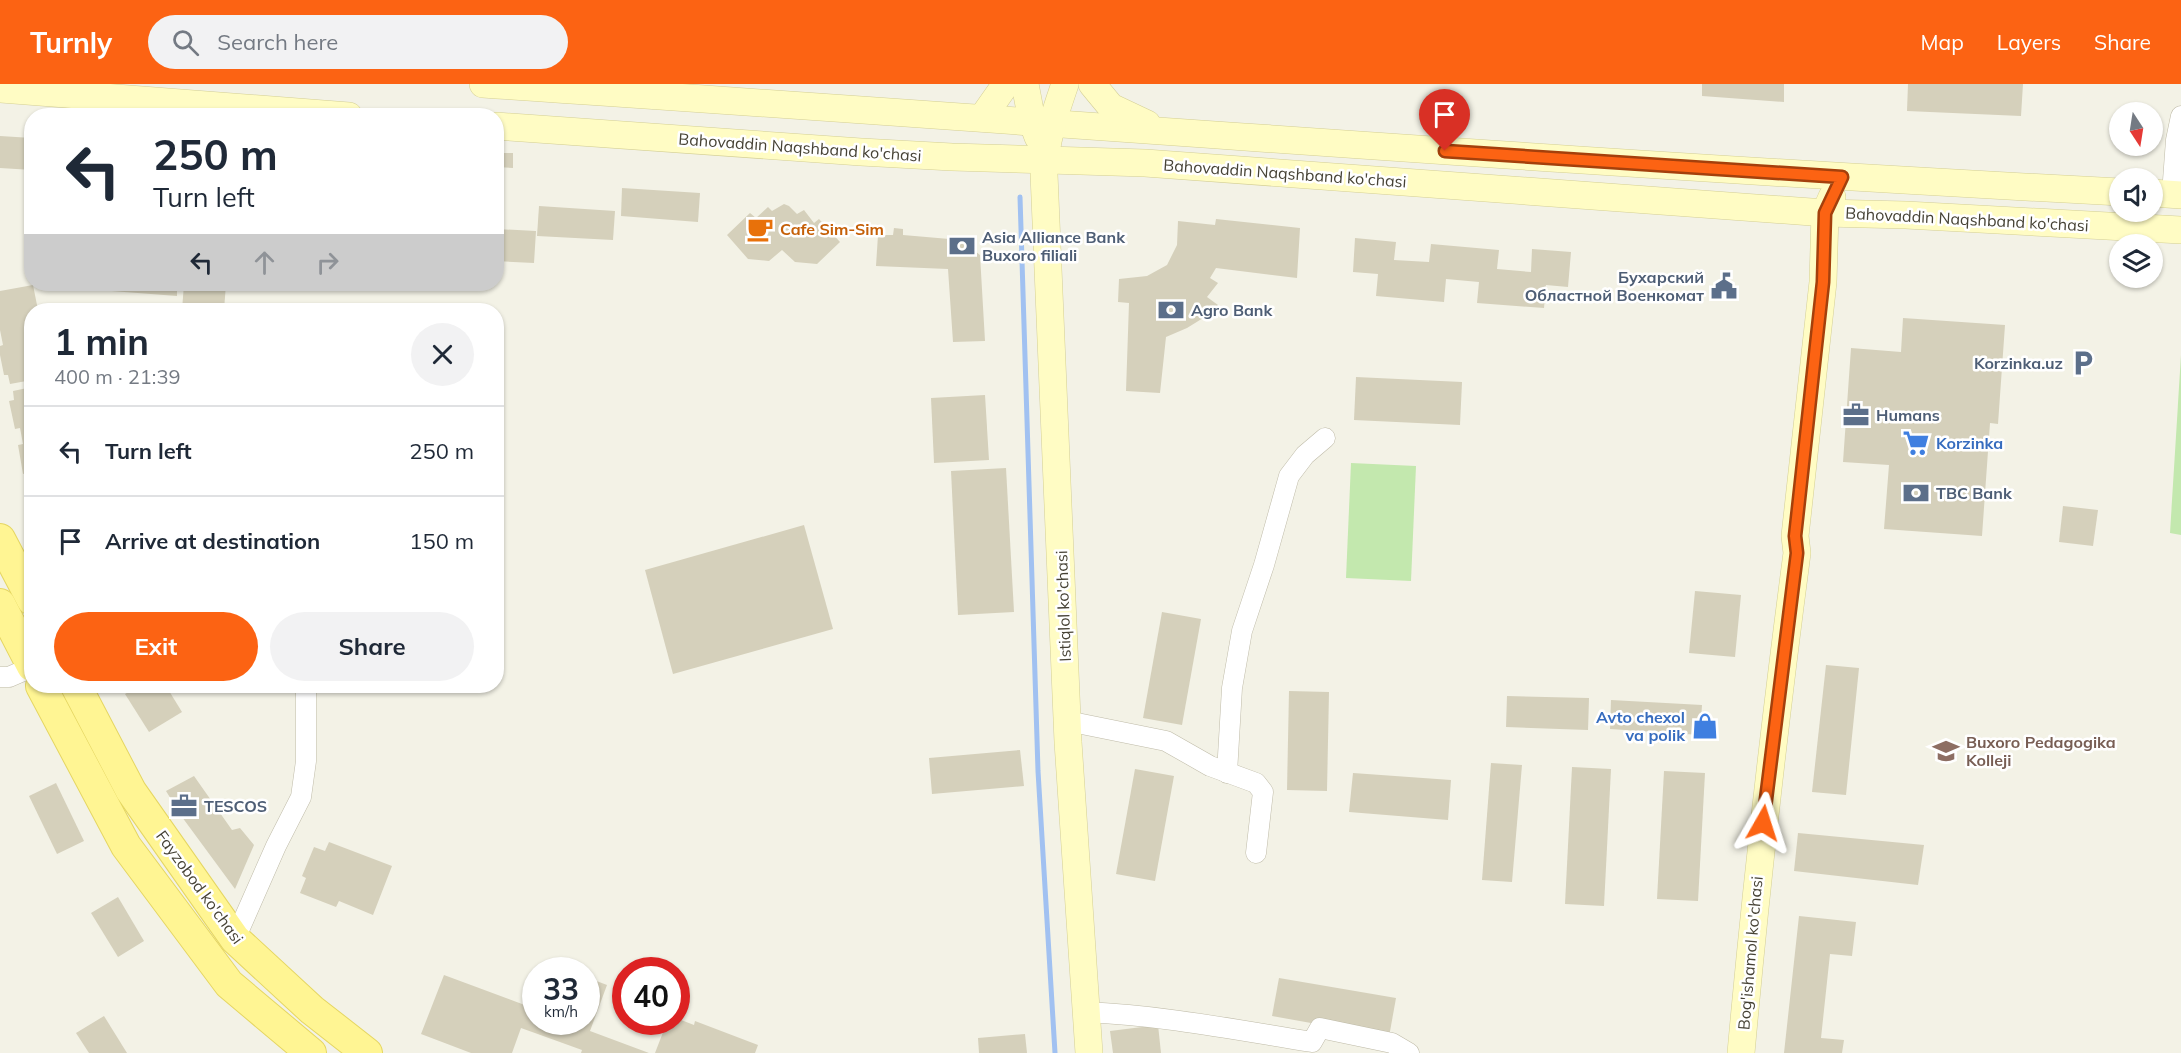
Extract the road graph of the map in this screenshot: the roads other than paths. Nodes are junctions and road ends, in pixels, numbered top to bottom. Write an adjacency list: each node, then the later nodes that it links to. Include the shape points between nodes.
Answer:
1 (483, 84): 9 (main road, Bahovaddin Naqshband ko'chasi)
2 (1006, 84): 9 (main road)
3 (1025, 84): 10 (main road)
4 (1065, 84): 10 (main road)
5 (1092, 84): 12 (main road, via 1112,107)
6 (0, 88): 7 (main road)
7 (249, 108)
8 (2181, 116): 16 (street)
9 (982, 118): 10 (main road, Bahovaddin Naqshband ko'chasi)
10 (1042, 121): 12 (main road, Bahovaddin Naqshband ko'chasi); 13 (main road, Istiqlol ko'chasi)
11 (504, 127): 13 (main road, Bahovaddin Naqshband ko'chasi, via 861,152)
12 (1164, 132): 14 (main road, Bahovaddin Naqshband ko'chasi)
13 (1045, 158): 17 (main road, Bahovaddin Naqshband ko'chasi); 29 (main road, Istiqlol ko'chasi)
14 (1842, 177): 15 (main road, Bahovaddin Naqshband ko'chasi); 17 (main road, Bog'ishamol ko'chasi)
15 (2109, 191)
16 (2168, 194)
17 (1825, 213): 18 (main road, Bahovaddin Naqshband ko'chasi); 38 (main road, Bog'ishamol ko'chasi, via 1823,282 1796,530 1797,553 1771,754)
18 (2181, 230)
19 (1325, 438): 30 (street, via 1289,476 1242,631 1232,688)
20 (0, 539): 21 (main road)
21 (24, 585)
22 (0, 604): 23 (main road)
23 (24, 651)
24 (24, 670): 25 (street)
25 (0, 677)
26 (45, 693): 34 (main road, Fayzobod ko'chasi, via 126,846 230,984)
27 (80, 693): 32 (main road, Fayzobod ko'chasi, via 131,791)
28 (306, 693): 32 (street, via 302,797)
29 (1067, 721): 30 (street, via 1166,741); 33 (main road, Istiqlol ko'chasi)
30 (1227, 772): 31 (street, via 1256,783 1263,792)
31 (1256, 853)
32 (235, 939): 35 (main road, Fayzobod ko'chasi, via 312,1010)
33 (1085, 1012): 36 (main road, Istiqlol ko'chasi); 37 (street, via 1125,1013 1312,1042 1320,1028 1392,1043)
34 (311, 1053)
35 (367, 1053)
36 (1089, 1053)
37 (1409, 1053)
38 (1741, 1053)

